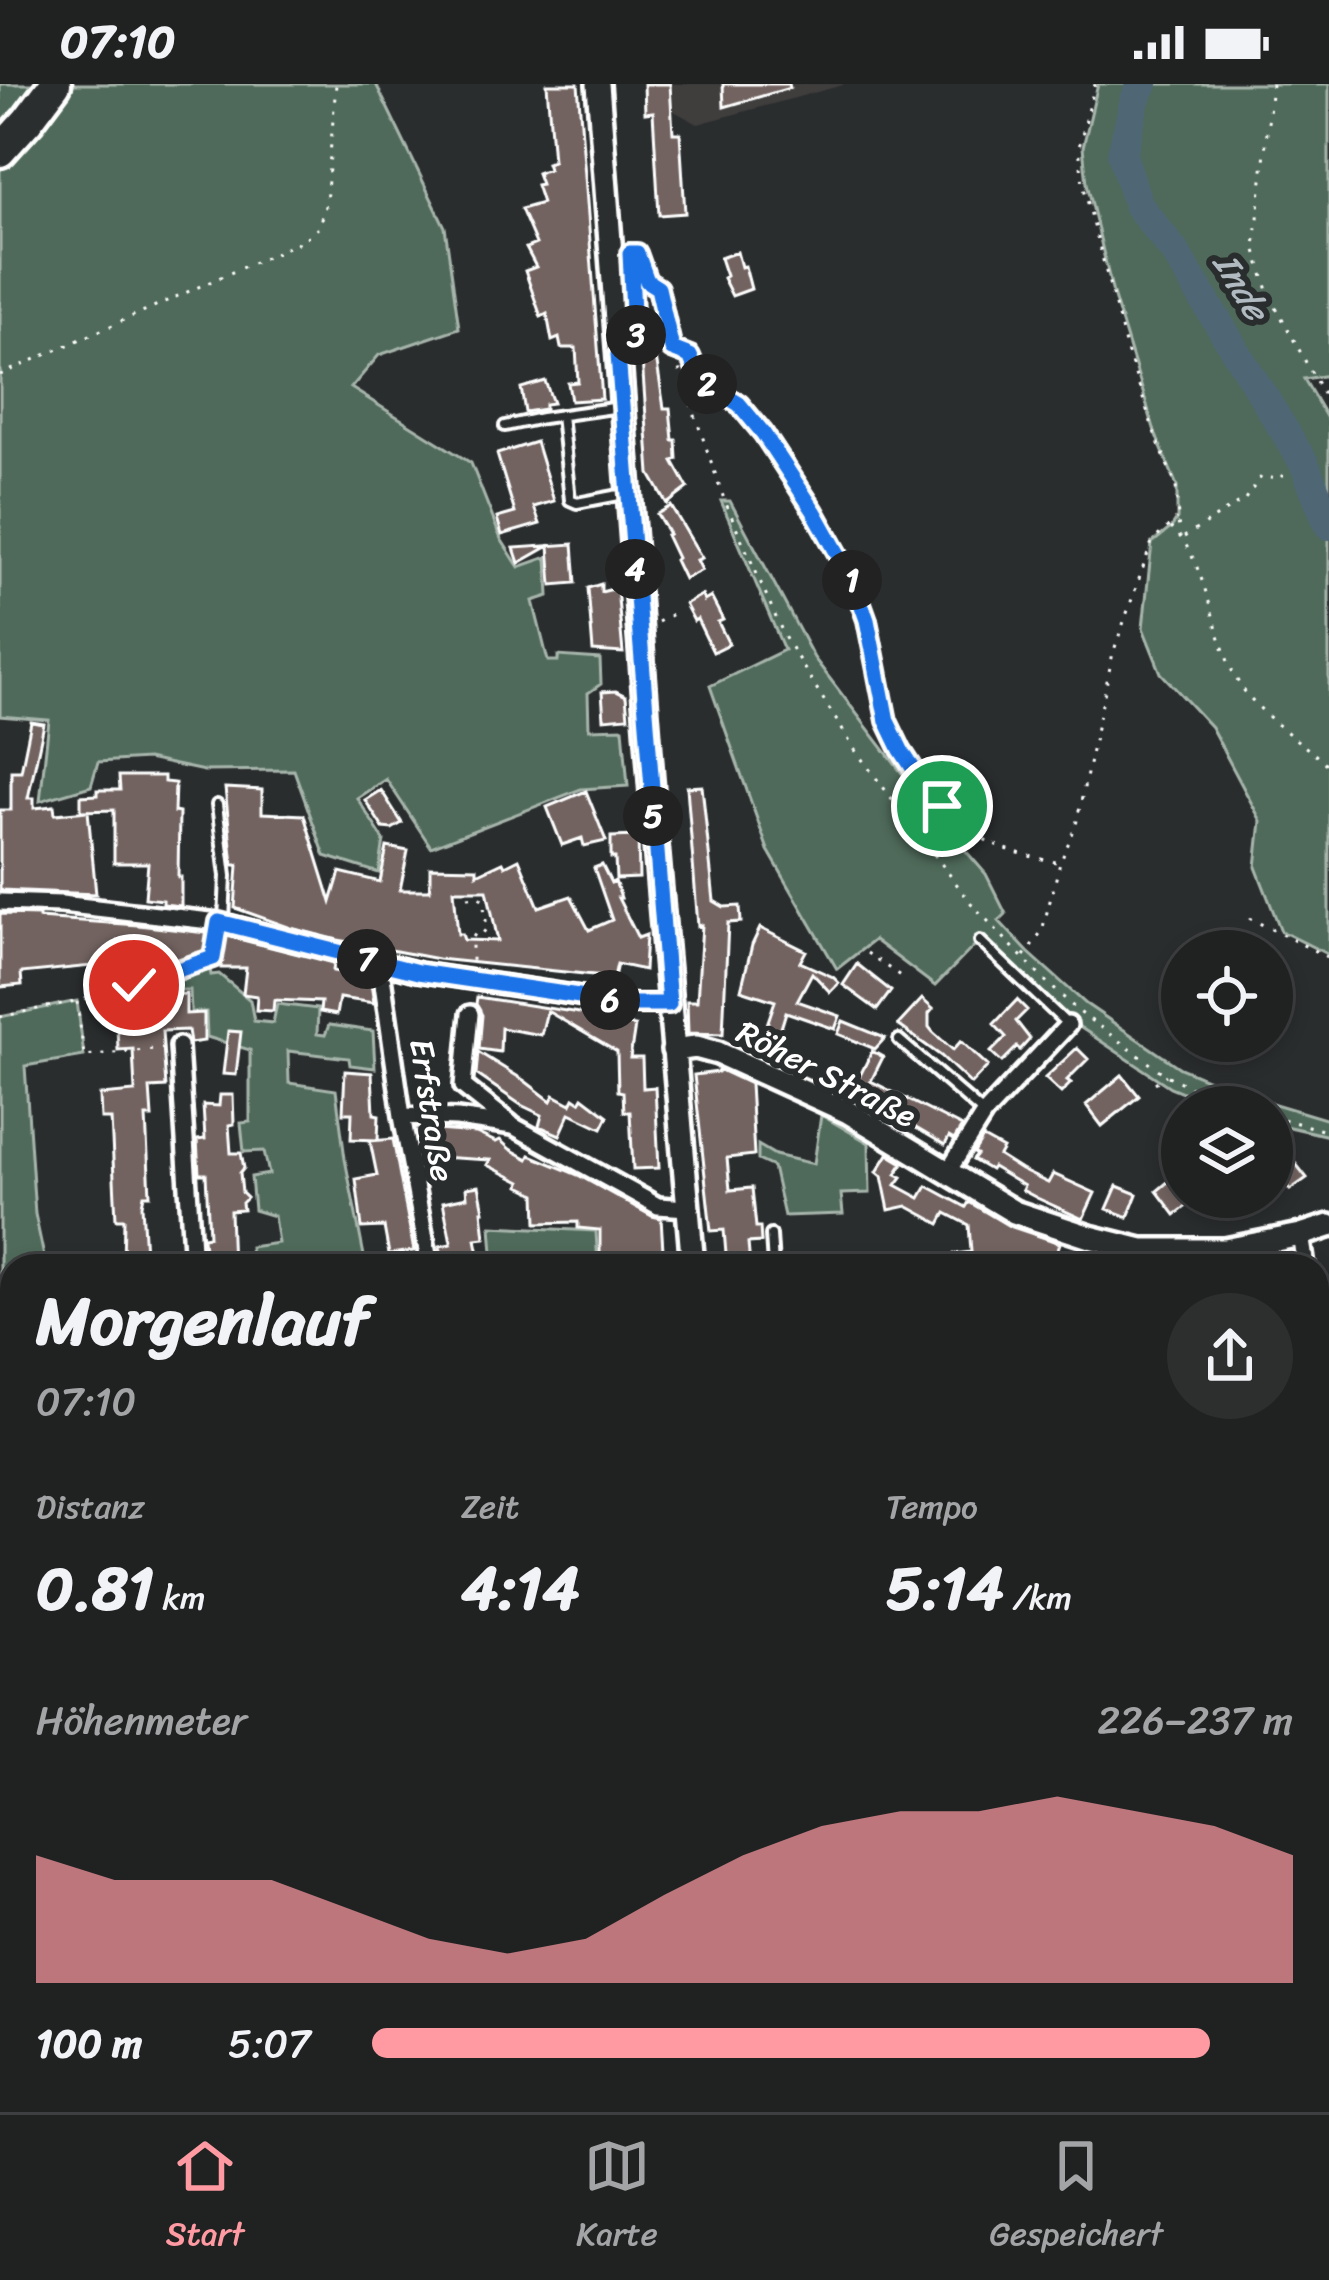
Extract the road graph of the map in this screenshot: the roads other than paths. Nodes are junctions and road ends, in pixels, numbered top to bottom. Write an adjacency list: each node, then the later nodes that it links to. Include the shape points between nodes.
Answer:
1 (55, 84): 3 (highway)
2 (598, 84): 4 (main road)
3 (0, 151)
4 (622, 407): 5 (lane); 7 (main road)
5 (561, 415): 6 (lane); 7 (lane, via 572,503)
6 (505, 426)
7 (628, 493): 13 (main road)
8 (217, 805): 10 (lane, via 226,876)
9 (0, 902): 10 (street)
10 (221, 922): 12 (street)
11 (980, 941): 15 (lane)
12 (380, 963): 13 (street); 20 (street, Erfstraße)
13 (669, 1004): 18 (main road)
14 (470, 1014): 21 (street, via 463,1086)
15 (1068, 1025): 19 (street)
16 (899, 1040): 19 (lane)
17 (179, 1046): 27 (street)
18 (673, 1050): 22 (main road, Röher Straße, via 718,1053 752,1068 848,1112); 23 (main road)
19 (984, 1114): 22 (street)
20 (402, 1116): 21 (street); 28 (street, Erfstraße)
21 (513, 1126): 23 (street, via 658,1206)
22 (947, 1173): 26 (main road, Röher Straße, via 1014,1212 1142,1250 1225,1250)
23 (688, 1208): 29 (main road)
24 (1329, 1226): 26 (main road, Röher Straße)
25 (771, 1235): 30 (lane)
26 (1301, 1235): 31 (street)
27 (192, 1254)
28 (428, 1254)
29 (692, 1254)
30 (772, 1254)
31 (1304, 1254)

